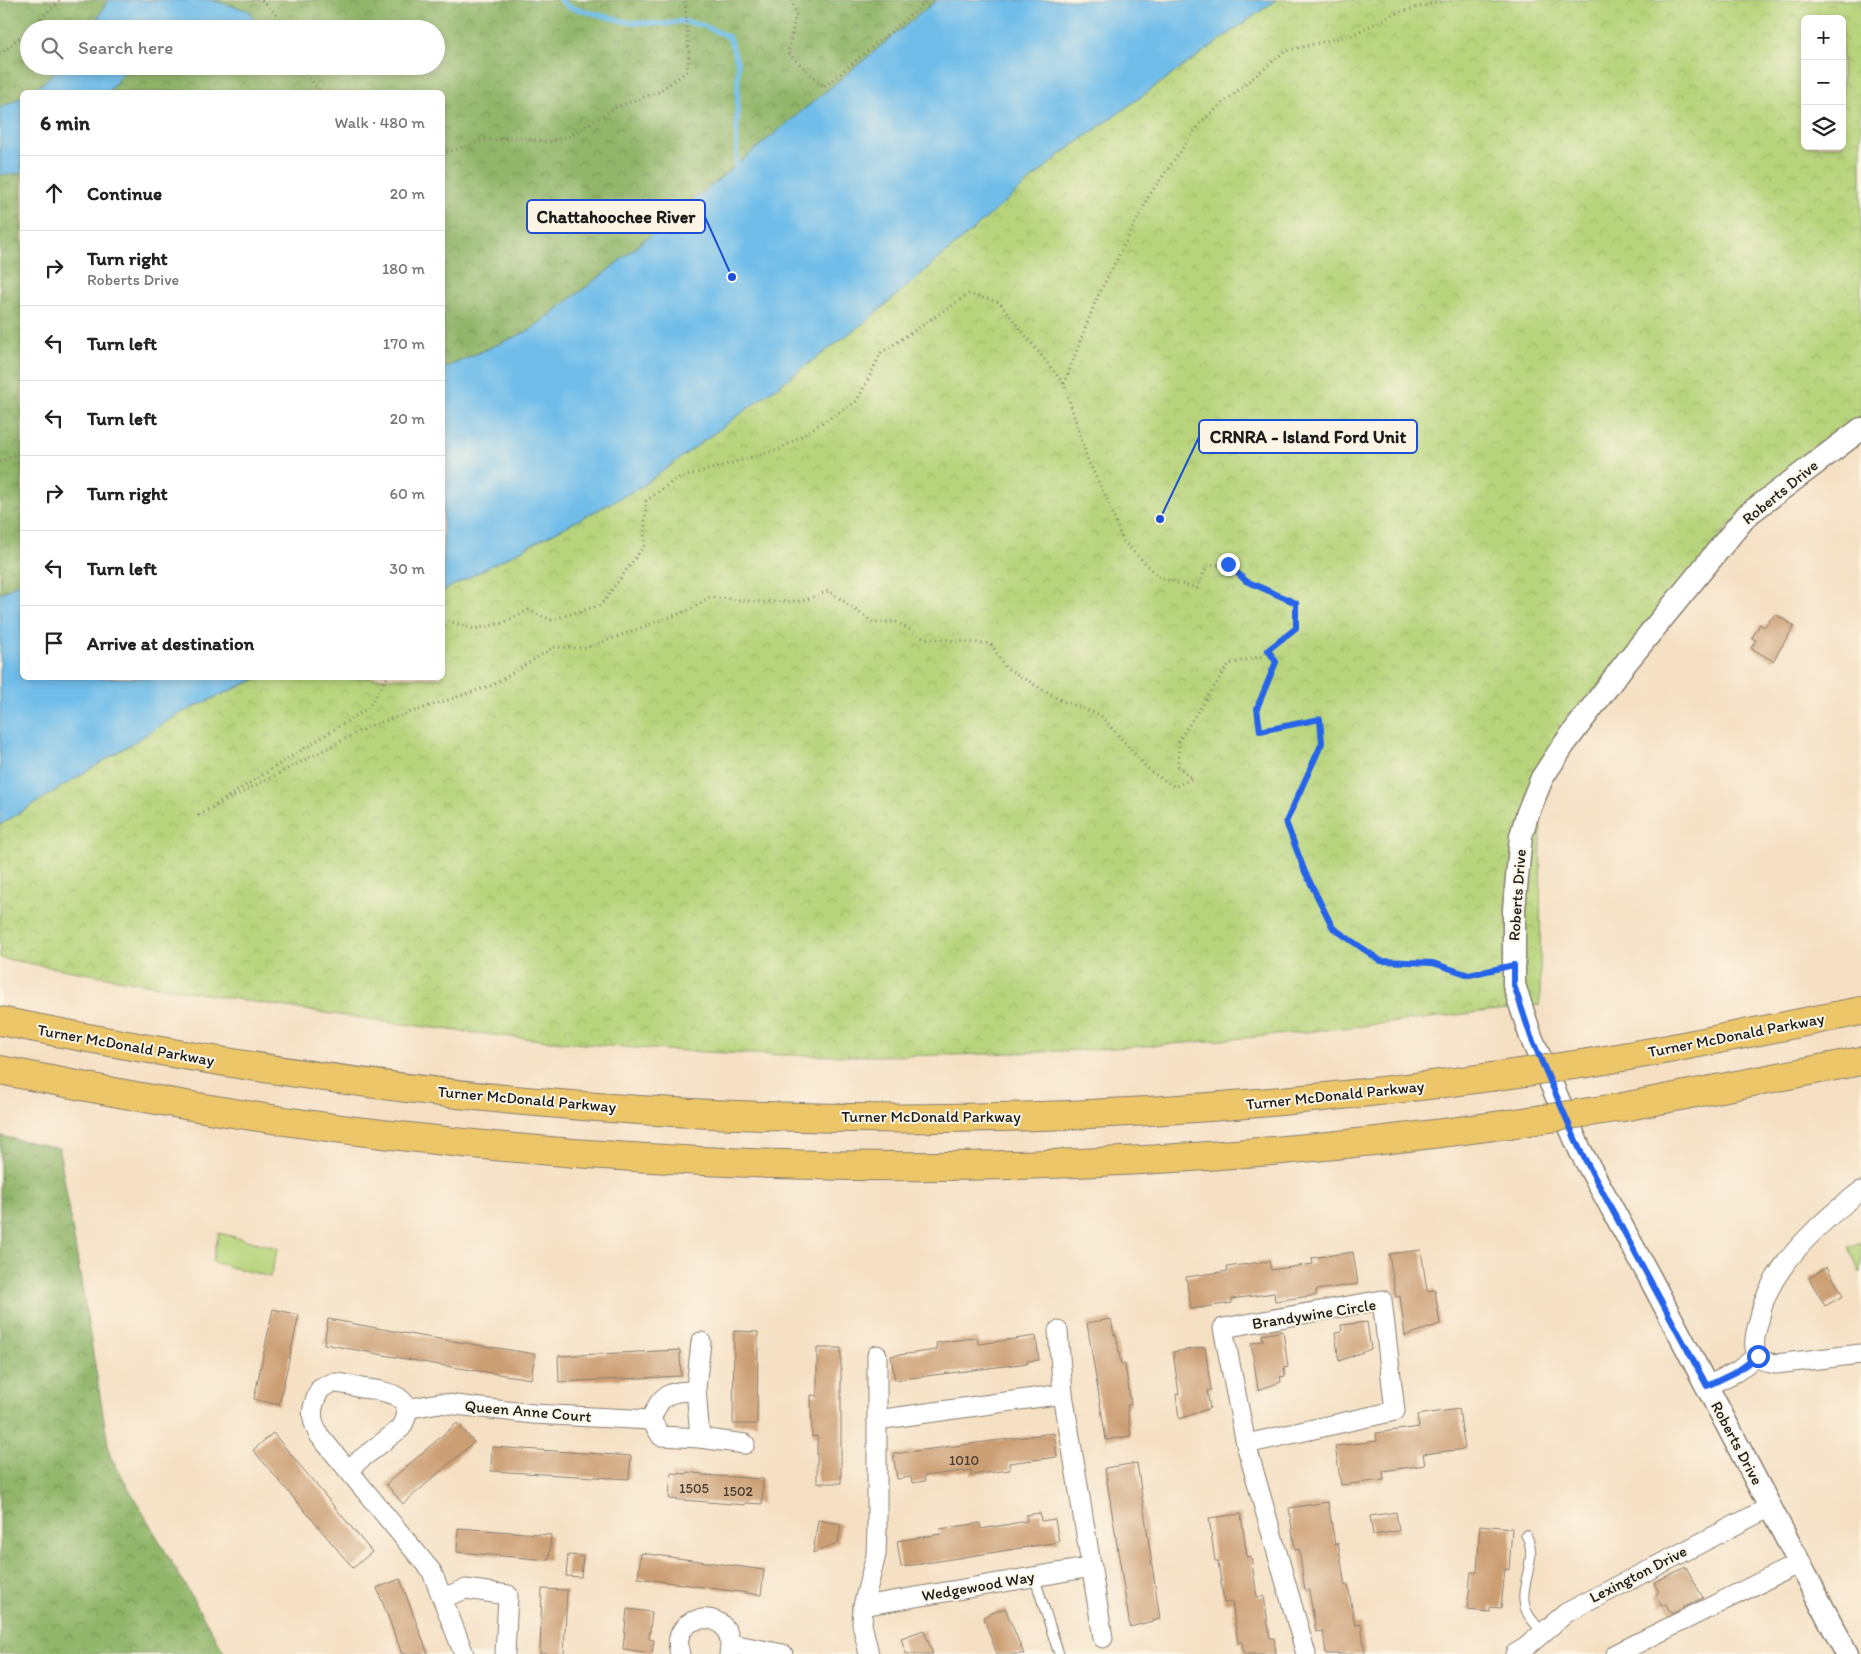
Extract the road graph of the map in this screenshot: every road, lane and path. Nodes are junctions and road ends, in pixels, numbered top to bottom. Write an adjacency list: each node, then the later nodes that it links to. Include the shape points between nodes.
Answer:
1 (60, 0): 7 (path)
2 (262, 0): 8 (path)
3 (685, 0): 13 (path, via 689,55 686,71 658,92 618,106 568,137 548,142 517,137 482,141)
4 (792, 0): 5 (path, via 796,14 788,53 824,87)
5 (929, 0)
6 (1444, 0): 14 (path, via 1394,14 1352,35 1285,52 1202,121 1150,194 1096,300)
7 (39, 20)
8 (280, 20)
9 (20, 37): 10 (path)
10 (0, 55)
11 (307, 75): 12 (path)
12 (318, 90)
13 (445, 153)
14 (1064, 384): 18 (path, via 999,302 969,294 881,352 857,401 780,449 676,479 646,501 644,546 600,605 552,620 529,610 503,623 474,629 449,621); 19 (path, via 1088,461 1123,540 1160,578 1197,588 1207,566 1228,564 1246,581 1296,603 1296,628)
15 (1861, 429): 21 (street, Roberts Drive, via 1747,516 1624,665 1542,778 1521,836 1514,909)
16 (20, 452): 17 (path)
17 (0, 462)
18 (445, 624)
19 (1268, 650): 20 (path, via 1260,657 1229,664 1179,740 1178,766 1192,778 1175,787 1151,772 1100,715 1062,701 1005,667 991,644 924,638 895,621 874,623 829,591 802,601 762,602 710,597 689,610 586,648 554,647 493,686 370,726 198,815 368,708); 21 (path, via 1276,662 1257,708 1260,731 1320,719 1322,743 1286,822 1305,872 1333,928 1381,961 1433,963 1469,975)
20 (386, 680)
21 (1514, 965): 32 (street, Roberts Drive, via 1514,985 1531,1037 1580,1150)
22 (1861, 1011): 23 (highway, Turner McDonald Parkway, bridge, via 1588,1063 1318,1098 1135,1112 951,1118 749,1115 525,1101 395,1087 208,1060)
23 (0, 1021)
24 (1861, 1061): 25 (highway, bridge, via 1623,1107 1339,1144 1114,1162 920,1167 733,1164 390,1135 188,1106)
25 (0, 1070)
26 (1861, 1191): 31 (street, via 1838,1208 1778,1274 1765,1299 1754,1340)
27 (1058, 1330): 34 (street)
28 (701, 1342): 33 (street)
29 (1861, 1354): 31 (street, via 1776,1364 1766,1363)
30 (877, 1355): 37 (street)
31 (1758, 1356): 32 (street, via 1736,1372)
32 (1707, 1386): 42 (street, Roberts Drive)
33 (696, 1391): 36 (street, via 665,1395); 38 (street)
34 (1064, 1394): 37 (street); 45 (street)
35 (406, 1409): 36 (street, Queen Anne Court, via 440,1403 533,1414); 41 (street, via 406,1419 401,1428); 41 (street, via 400,1397 389,1392 333,1383 320,1389 312,1406 313,1423)
36 (650, 1420): 38 (street, via 661,1436)
37 (877, 1420): 48 (street, via 876,1555)
38 (700, 1438): 39 (street)
39 (745, 1444)
40 (1246, 1444): 40 (street, Brandywine Circle, via 1396,1411 1382,1300 1223,1328); 58 (street, Brandywine Circle)
41 (348, 1468): 47 (street, via 432,1572)
42 (1770, 1507): 44 (street, Roberts Drive); 49 (street, Lexington Drive, via 1566,1612)
43 (1526, 1535): 49 (lane, via 1532,1553 1525,1605)
44 (1799, 1563): 60 (street); 61 (street, Roberts Drive)
45 (1092, 1567): 46 (street, Wedgewood Way); 50 (street)
46 (1034, 1576): 48 (street, Wedgewood Way); 57 (lane)
47 (442, 1598): 52 (street); 53 (street, via 466,1589 508,1595)
48 (863, 1606): 56 (street, via 862,1624)
49 (1543, 1633): 59 (street, Lexington Drive)
50 (1103, 1638)
51 (730, 1649): 54 (street, via 729,1635 724,1626 706,1618 697,1619 681,1631 678,1641); 55 (street)
52 (464, 1654)
53 (505, 1654)
54 (680, 1654)
55 (783, 1654)
56 (869, 1654)
57 (1059, 1654)
58 (1306, 1654)
59 (1515, 1654)
60 (1616, 1654)
61 (1847, 1654)

